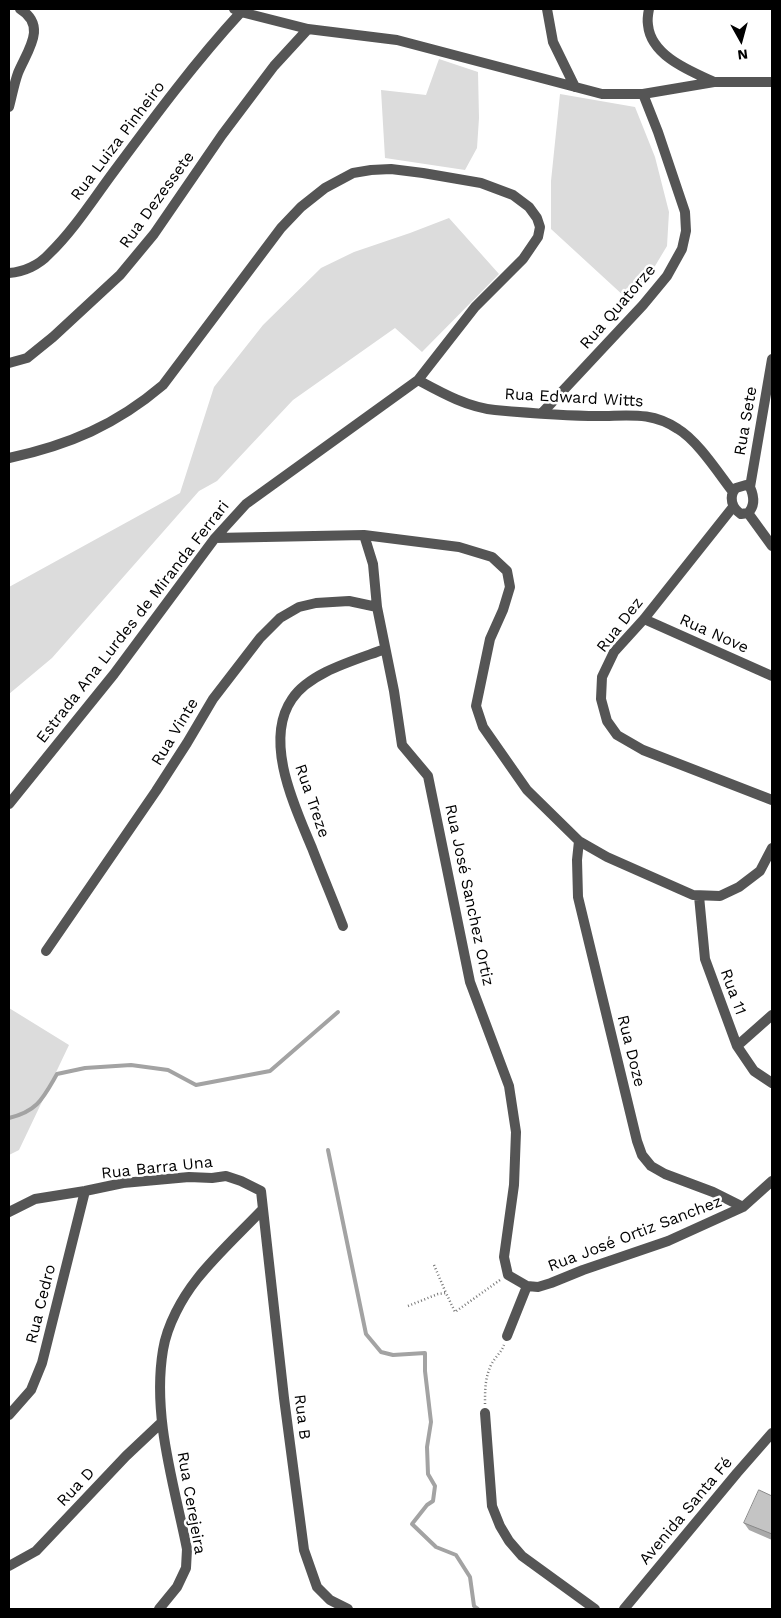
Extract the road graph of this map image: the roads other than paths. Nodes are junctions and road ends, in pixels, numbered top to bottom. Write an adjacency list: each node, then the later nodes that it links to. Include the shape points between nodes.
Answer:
1 (20, 9): 10 (street, via 32,19 33,42 18,74)
2 (547, 9): 8 (street, via 553,42)
3 (649, 9): 6 (street, via 648,25 661,52)
4 (237, 10): 5 (street); 11 (street, Rua Luiza Pinheiro, via 49,255 34,266)
5 (308, 29): 8 (street, via 397,40); 13 (street, Rua Dezessete, via 274,66 154,234 120,275 27,358)
6 (714, 82): 7 (street); 9 (street)
7 (772, 82)
8 (575, 88): 9 (street, via 602,94)
9 (643, 94): 15 (street, Rua Quatorze, via 685,212 686,231 682,249 667,276 643,305)
10 (9, 107)
11 (9, 273)
12 (772, 359): 17 (street, Rua Sete)
13 (9, 364)
14 (418, 380): 15 (street, Rua Edward Witts, via 469,404 494,410); 16 (street, Estrada Ana Lurdes de Miranda Ferrari, via 474,307 523,260 538,237 540,227 529,206 513,195 481,183 423,172 372,170 353,174 325,188 301,207 281,228 163,385 142,403 111,423 77,438); 22 (street, Estrada Ana Lurdes de Miranda Ferrari, via 246,504)
15 (542, 413): 18 (street, Rua Edward Witts, via 635,414 660,418 693,441)
16 (9, 458)
17 (750, 487): 18 (street, via 736,488); 20 (street, via 753,498)
18 (733, 492): 19 (street)
19 (733, 506): 20 (street, via 741,514); 25 (street, Rua Dez)
20 (748, 514): 23 (street)
21 (364, 535): 22 (street); 24 (street, Rua José Sanchez Ortiz, via 373,564); 30 (street, via 459,547 492,557 507,571 510,587 490,639 476,706 483,727 527,790)
22 (215, 538): 29 (street, Estrada Ana Lurdes de Miranda Ferrari, via 114,674)
23 (772, 546)
24 (377, 607): 26 (street, Rua José Sanchez Ortiz); 34 (street, Rua Vinte, via 349,601 299,607 280,618 260,638 213,698 156,791)
25 (644, 619): 27 (street, Rua Nove); 28 (street, Rua Dez, via 614,652 602,677 601,699 606,721 617,735 643,750)
26 (385, 649): 33 (street, Rua Treze, via 333,667 304,686 284,713 281,753 287,787); 43 (street, Rua José Sanchez Ortiz, via 402,745 428,776 470,982 509,1086 516,1132 514,1185 504,1257 508,1275)
27 (772, 676)
28 (772, 800)
29 (9, 804)
30 (579, 841): 32 (street, via 607,857); 40 (street, Rua Doze, via 578,897 642,1155 665,1174)
31 (772, 848): 32 (street, via 760,871 739,888 720,896)
32 (699, 896): 36 (street, Rua 11, via 705,959)
33 (343, 926)
34 (46, 951)
35 (772, 1014): 36 (street)
36 (737, 1046): 37 (street, Rua 11, via 754,1071)
37 (772, 1084)
38 (772, 1181): 40 (street, Rua José Ortiz Sanchez)
39 (85, 1191): 41 (street, Rua Barra Una, via 123,1183 189,1176 226,1176 260,1191); 42 (street, Rua Barra Una, via 35,1198); 46 (street, Rua Cedro, via 42,1363 31,1390)
40 (743, 1207): 43 (street, Rua José Ortiz Sanchez, via 668,1241 551,1283)
41 (262, 1210): 47 (street, Rua Cerejeira, via 197,1279 174,1315 163,1348); 51 (street, Rua B, via 304,1550 317,1586 330,1600)
42 (9, 1212)
43 (527, 1286): 44 (street)
44 (507, 1336)
45 (485, 1413): 52 (street, via 492,1506 500,1526 522,1556)
46 (9, 1415)
47 (161, 1423): 49 (street, Rua D, via 36,1551); 50 (street, Rua Cerejeira, via 187,1549 183,1575)
48 (772, 1433): 53 (street, Avenida Santa Fé)
49 (9, 1566)
50 (159, 1609)
51 (348, 1609)
52 (595, 1609)
53 (624, 1609)

